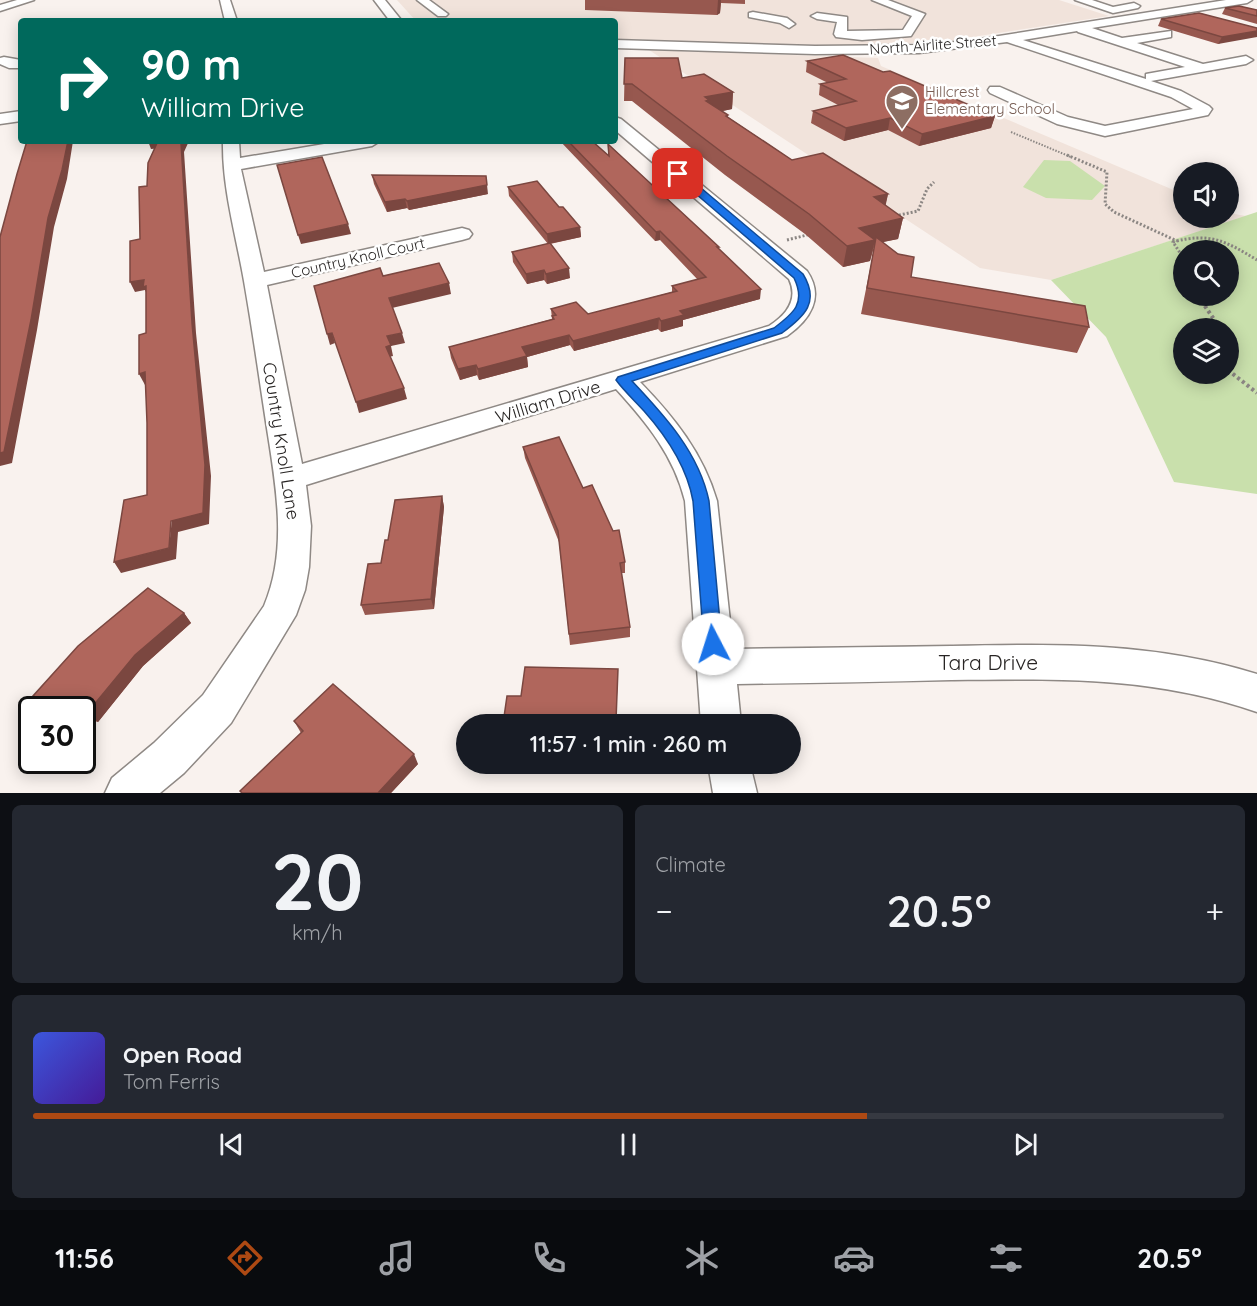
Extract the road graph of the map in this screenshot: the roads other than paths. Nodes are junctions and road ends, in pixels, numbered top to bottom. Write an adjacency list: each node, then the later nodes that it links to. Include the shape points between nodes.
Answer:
1 (29, 0): 15 (street)
2 (225, 0): 19 (street)
3 (379, 0): 20 (street)
4 (422, 0): 16 (street)
5 (1080, 0): 12 (street, via 1113,10)
6 (1115, 0): 12 (street)
7 (1175, 0): 11 (street)
8 (1247, 0): 10 (street, North Airlite Street)
9 (873, 2): 18 (street, via 919,14 906,33 862,36 840,34 849,18)
10 (1233, 2): 13 (street); 14 (street, North Airlite Street)
11 (1159, 3): 12 (street); 14 (street)
12 (1136, 6)
13 (1257, 7)
14 (1185, 10): 21 (street); 23 (street, North Airlite Street)
15 (2, 14)
16 (442, 14)
17 (753, 15): 22 (street)
18 (817, 16)
19 (230, 18)
20 (394, 18)
21 (1216, 19)
22 (789, 24)
23 (1078, 27): 25 (street, North Airlite Street); 26 (street)
24 (1167, 34): 26 (street)
25 (1008, 39): 27 (street, North Airlite Street, via 883,50); 34 (street, via 1176,94 1204,108 1203,112 1098,130 1073,125)
26 (1122, 42): 28 (street); 32 (street)
27 (618, 44)
28 (1098, 46)
29 (18, 56): 31 (street, via 4,61)
30 (1246, 60): 32 (street)
31 (18, 64)
32 (1202, 68): 33 (street)
33 (1151, 77)
34 (994, 90)
35 (18, 116): 36 (street)
36 (0, 119)
37 (618, 125): 42 (street, William Drive, via 799,276 806,299 790,324 778,331)
38 (337, 144): 39 (street)
39 (231, 153): 41 (street, Country Knoll Lane)
40 (462, 234): 41 (street, Country Knoll Court)
41 (255, 281): 43 (street, Country Knoll Lane)
42 (623, 380): 43 (street, William Drive); 44 (street, via 671,436 697,479)
43 (290, 479): 48 (street, Country Knoll Lane, via 295,526 292,567 278,615 217,710)
44 (715, 667): 45 (street, Tara Drive, via 1027,661 1126,665 1178,670 1227,681); 46 (street)
45 (1257, 693)
46 (720, 714)
47 (731, 774): 49 (street)
48 (127, 793)
49 (735, 793)

